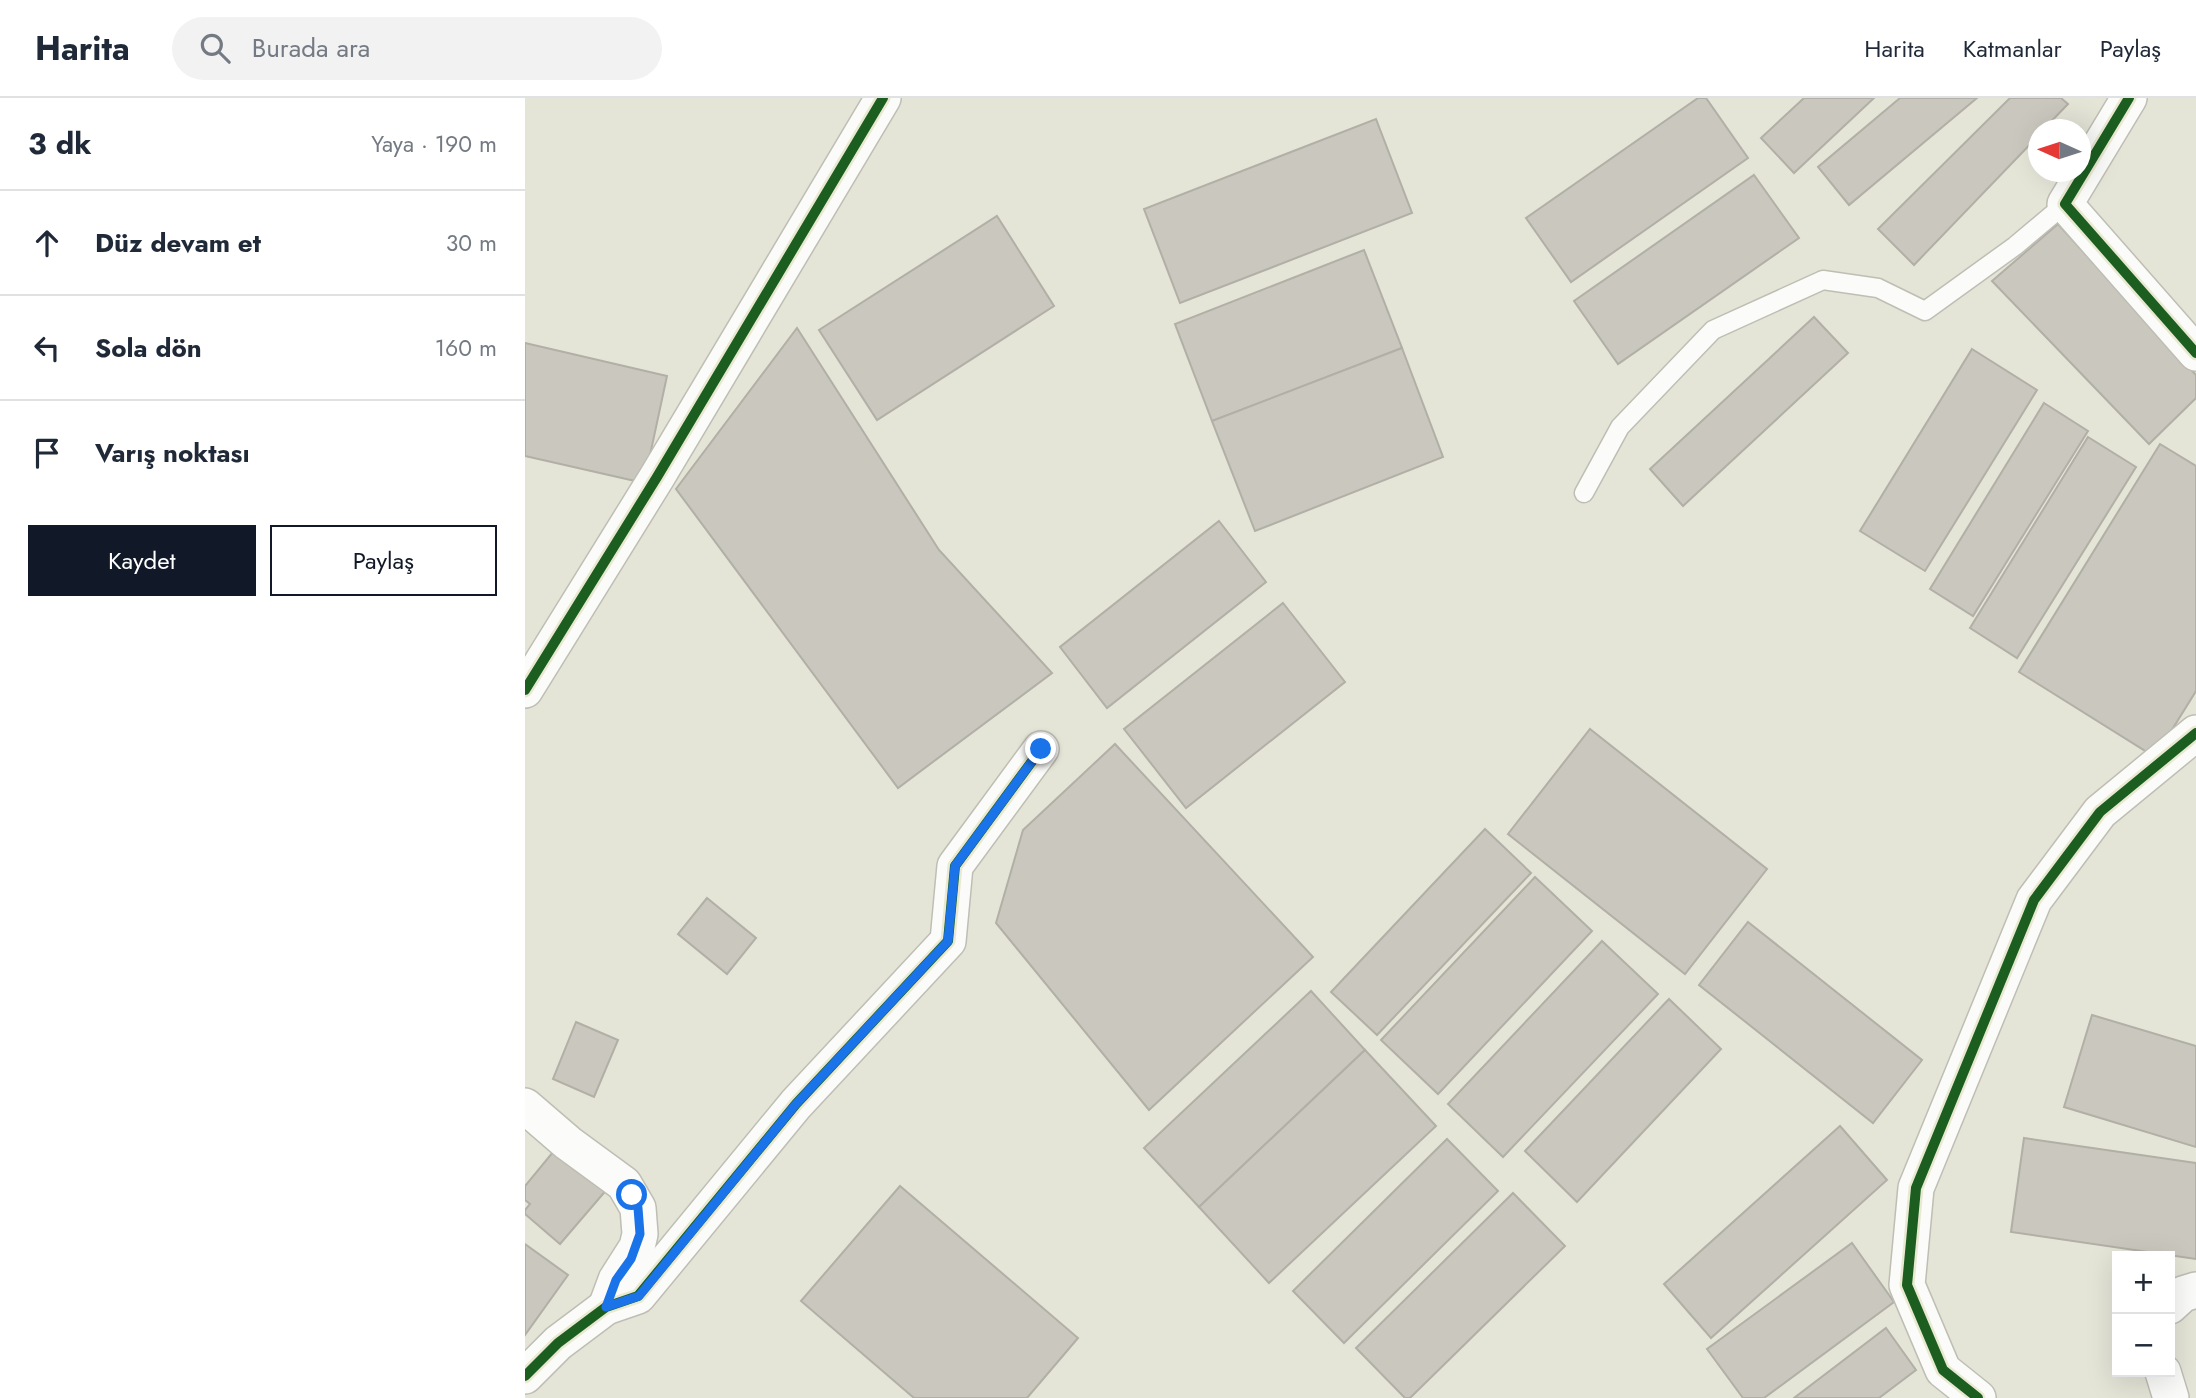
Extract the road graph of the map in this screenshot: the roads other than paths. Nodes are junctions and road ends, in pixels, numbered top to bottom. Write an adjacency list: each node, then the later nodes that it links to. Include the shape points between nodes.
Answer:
1 (883, 98): 6 (street)
2 (2129, 98): 3 (street)
3 (2065, 204): 4 (street); 5 (lane, via 1925,311 1878,288 1823,280 1713,330 1620,427)
4 (2196, 353)
5 (1584, 493)
6 (525, 690)
7 (2196, 733): 15 (street, via 2100,812 2034,900 1916,1188 1907,1285 1943,1370)
8 (1041, 749): 12 (street, via 955,866 948,941 796,1104 639,1296)
9 (525, 1106): 12 (street, via 624,1184 638,1208 637,1247 616,1280)
10 (2196, 1290): 11 (street)
11 (2175, 1301)
12 (606, 1307): 13 (street, via 558,1343)
13 (525, 1376)
14 (2165, 1377): 16 (street)
15 (1978, 1398)
16 (2171, 1398)

